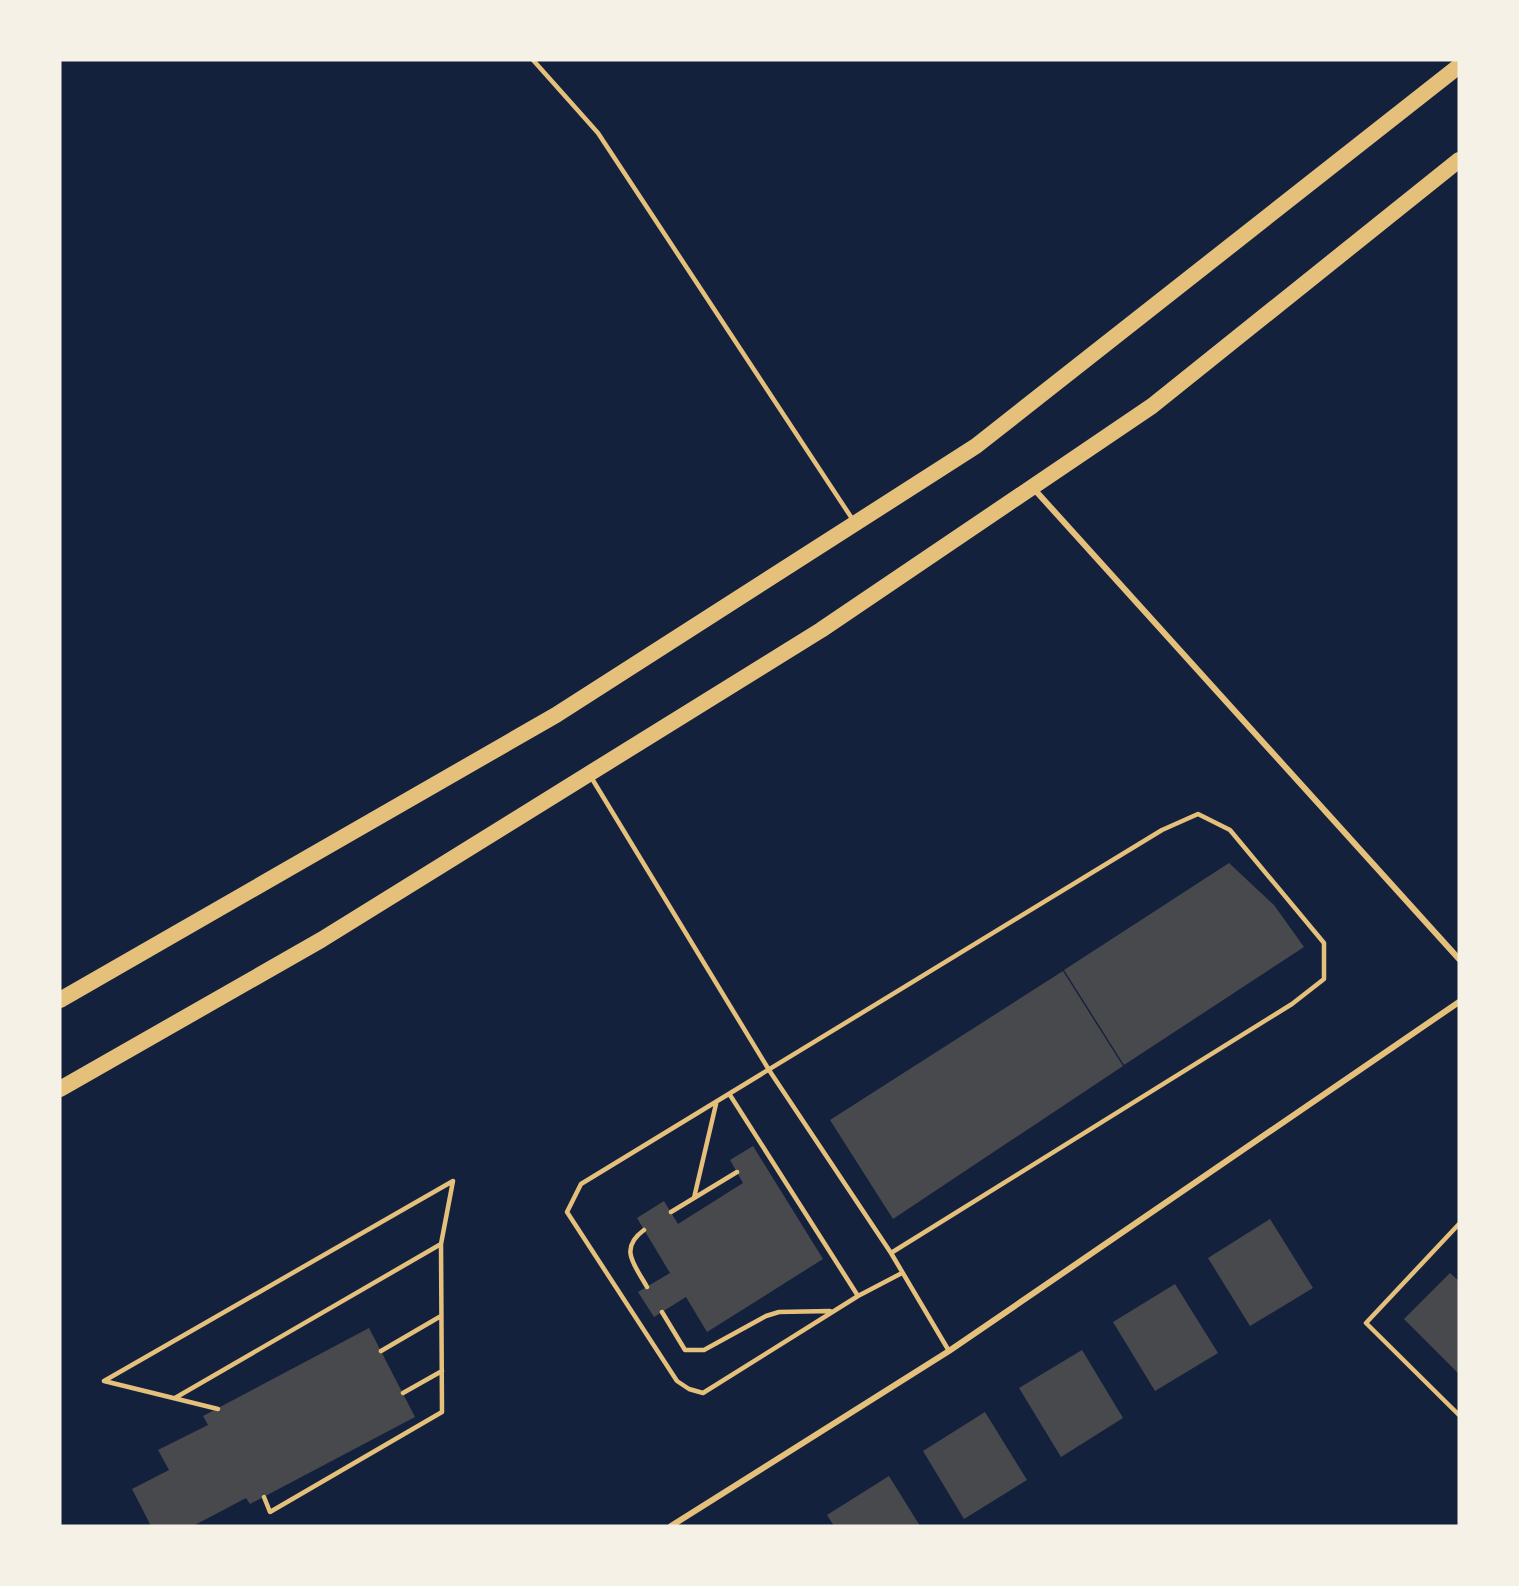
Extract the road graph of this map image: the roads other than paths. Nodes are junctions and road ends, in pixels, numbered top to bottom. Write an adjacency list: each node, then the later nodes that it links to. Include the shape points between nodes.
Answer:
1 (533, 60): 5 (lane, via 598,133)
2 (1459, 66): 5 (highway, via 976,446)
3 (1459, 160): 4 (highway, via 1152,406)
4 (1033, 488): 6 (highway, via 822,630); 7 (street)
5 (855, 524): 8 (highway, via 556,715)
6 (588, 772): 10 (lane); 11 (highway, via 321,940)
7 (1459, 959)
8 (60, 1000)
9 (1459, 1002): 30 (street)
10 (769, 1070): 12 (lane); 22 (lane); 22 (lane, via 1162,830 1198,814 1230,830 1324,943 1324,979 1292,1004)
11 (60, 1089)
12 (730, 1095): 13 (lane); 14 (lane)
13 (716, 1104): 17 (lane); 26 (lane, via 581,1184 567,1212 677,1381 689,1389 703,1393)
14 (766, 1153): 15 (lane); 25 (lane)
15 (760, 1157)
16 (737, 1172): 17 (lane)
17 (694, 1198): 18 (lane)
18 (671, 1212)
19 (1459, 1224): 35 (lane, via 1366,1323)
20 (644, 1230): 24 (lane, via 630,1245 631,1259)
21 (441, 1244): 28 (lane); 33 (lane); 33 (lane, via 453,1181 104,1381)
22 (891, 1253): 23 (lane)
23 (902, 1273): 25 (lane); 30 (lane)
24 (647, 1287)
25 (858, 1296): 26 (lane)
26 (833, 1311): 27 (lane, via 779,1312 704,1350 685,1350)
27 (662, 1312)
28 (441, 1316): 29 (lane); 31 (lane)
29 (381, 1351)
30 (950, 1351): 37 (street)
31 (442, 1371): 32 (lane); 36 (lane, via 442,1412 270,1512)
32 (403, 1393)
33 (174, 1398): 34 (lane)
34 (218, 1408)
35 (1459, 1415)
36 (264, 1497)
37 (671, 1526)

